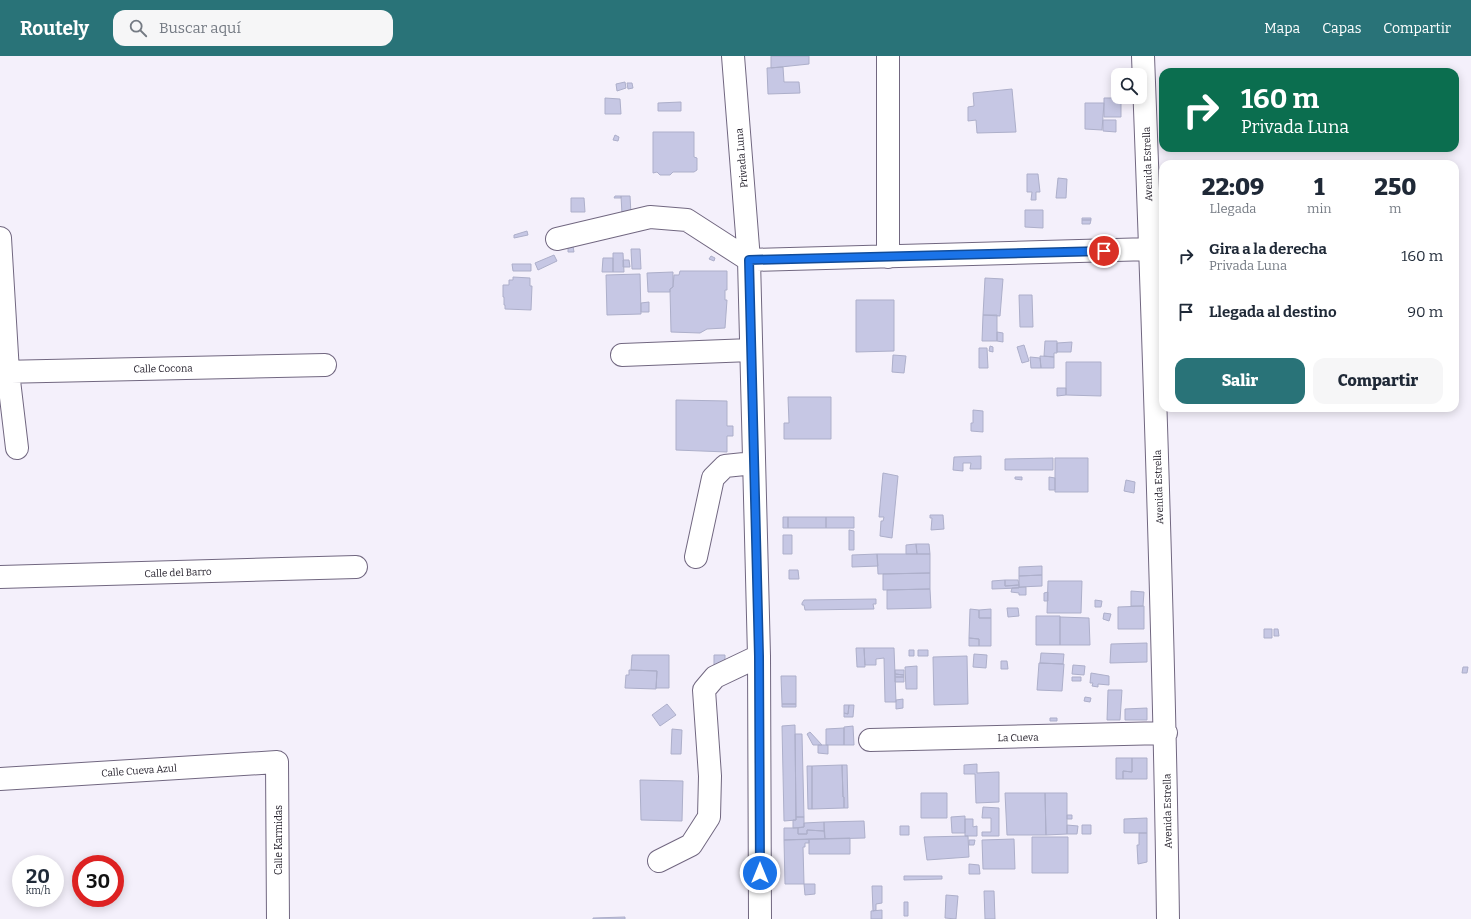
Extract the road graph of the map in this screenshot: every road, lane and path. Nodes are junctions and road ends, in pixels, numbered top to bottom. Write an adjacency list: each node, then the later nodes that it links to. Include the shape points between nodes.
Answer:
1 (733, 56): 8 (street, Privada Luna)
2 (888, 56): 7 (street)
3 (1143, 56): 6 (street, Avenida Estrella)
4 (0, 238): 12 (street)
5 (557, 239): 8 (street, via 650,217 687,220)
6 (1151, 249): 7 (street); 19 (street, Avenida Estrella)
7 (888, 256): 8 (street)
8 (749, 260): 9 (street, Privada Luna)
9 (751, 350): 10 (street); 14 (street, Privada Luna)
10 (622, 355)
11 (325, 365): 12 (street, Calle Cocona)
12 (4, 372): 13 (street)
13 (17, 448)
14 (754, 463): 15 (street, via 725,466 712,478); 18 (street, Privada Luna)
15 (696, 557)
16 (356, 567): 17 (street, Calle del Barro)
17 (0, 577)
18 (759, 656): 23 (street, via 715,677 704,690 710,776 709,817 691,845); 25 (street, Privada Luna)
19 (1166, 733): 20 (street, La Cueva); 26 (street, Avenida Estrella)
20 (870, 740)
21 (277, 762): 22 (street, Calle Cueva Azul); 24 (street, Calle Karmidas)
22 (0, 779)
23 (659, 861)
24 (278, 919)
25 (760, 919)
26 (1168, 919)

